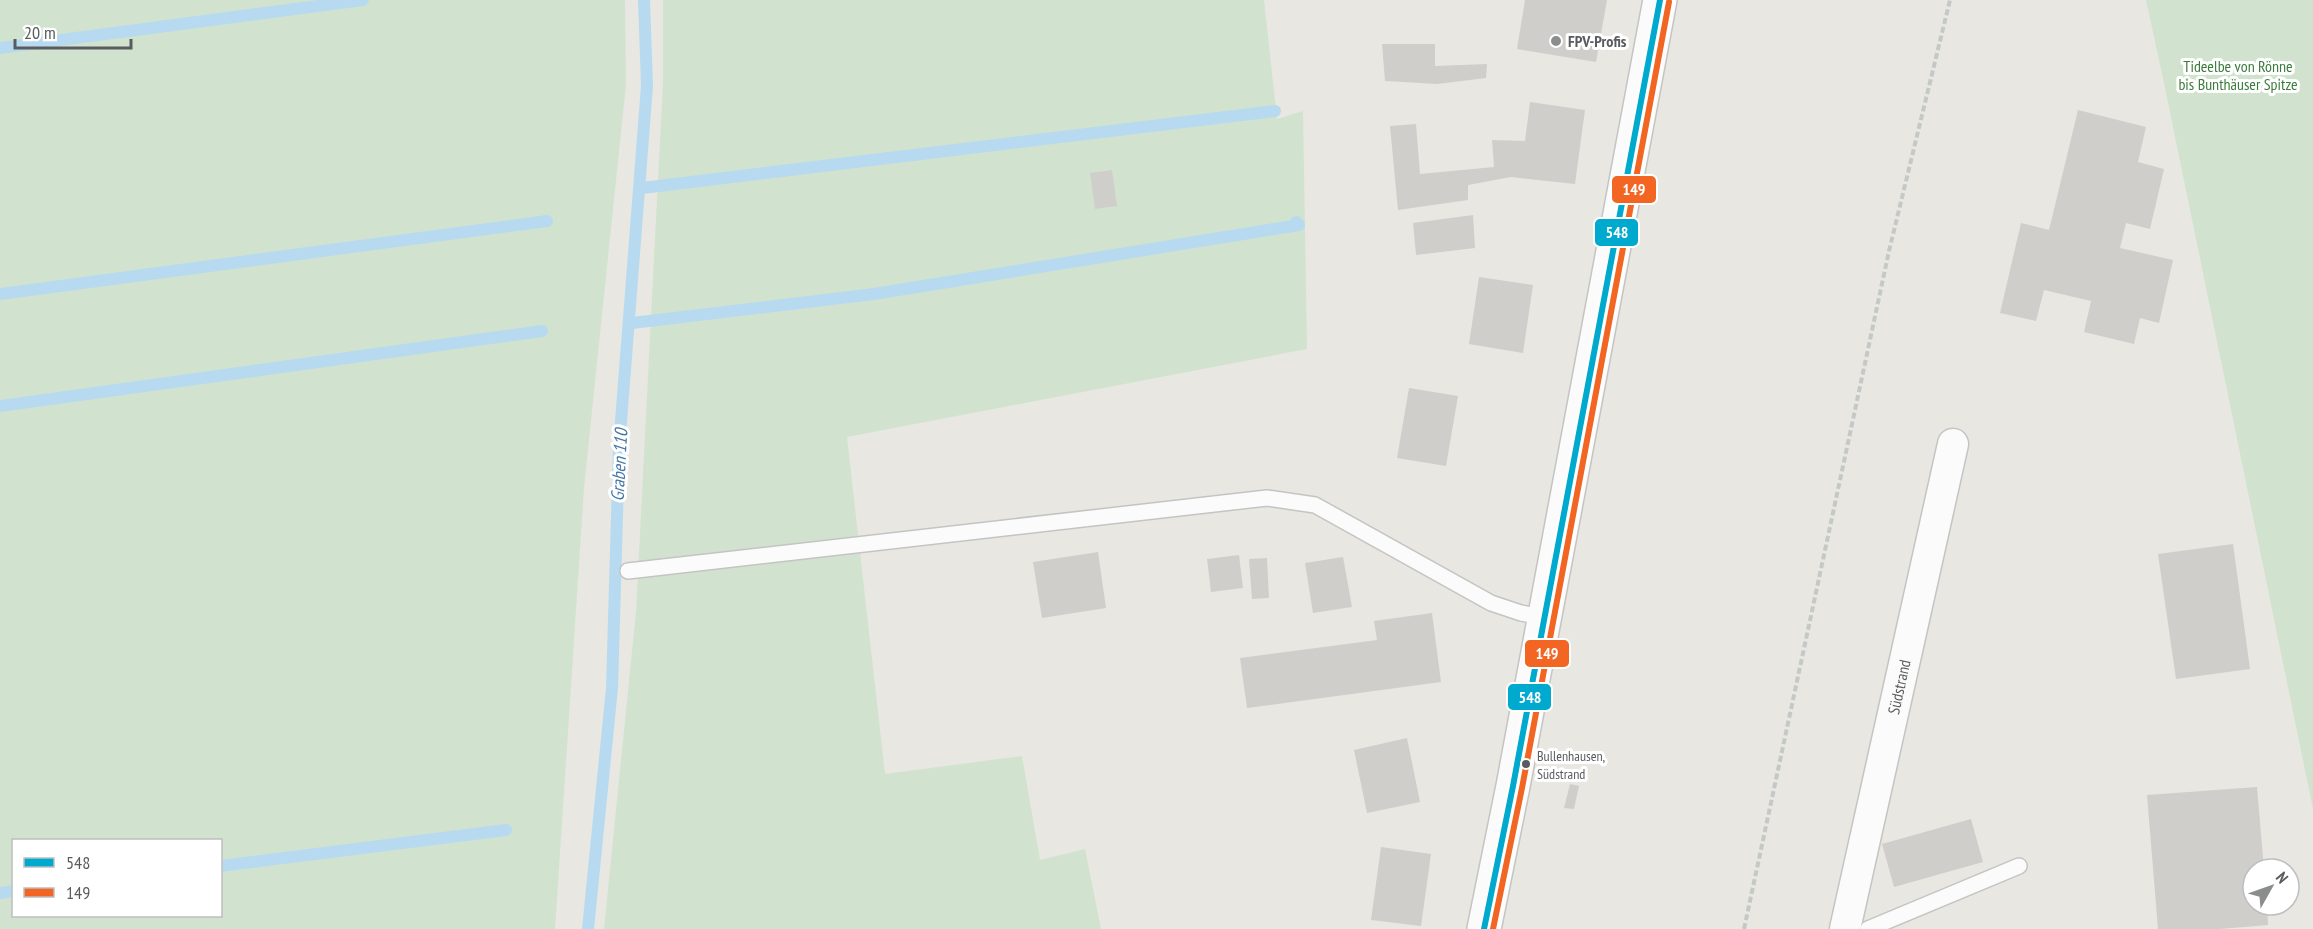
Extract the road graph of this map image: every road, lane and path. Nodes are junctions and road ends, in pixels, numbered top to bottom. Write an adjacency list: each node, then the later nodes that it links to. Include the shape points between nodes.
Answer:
1 (1659, 0): 5 (street)
2 (1950, 0): 8 (path, via 1889,251)
3 (1953, 444): 9 (street, Südstrand)
4 (628, 571): 5 (lane, via 1267,498 1315,505 1491,603)
5 (1544, 617): 7 (street)
6 (2019, 866): 10 (lane)
7 (1484, 929)
8 (1744, 929)
9 (1845, 929)
10 (1868, 929)

